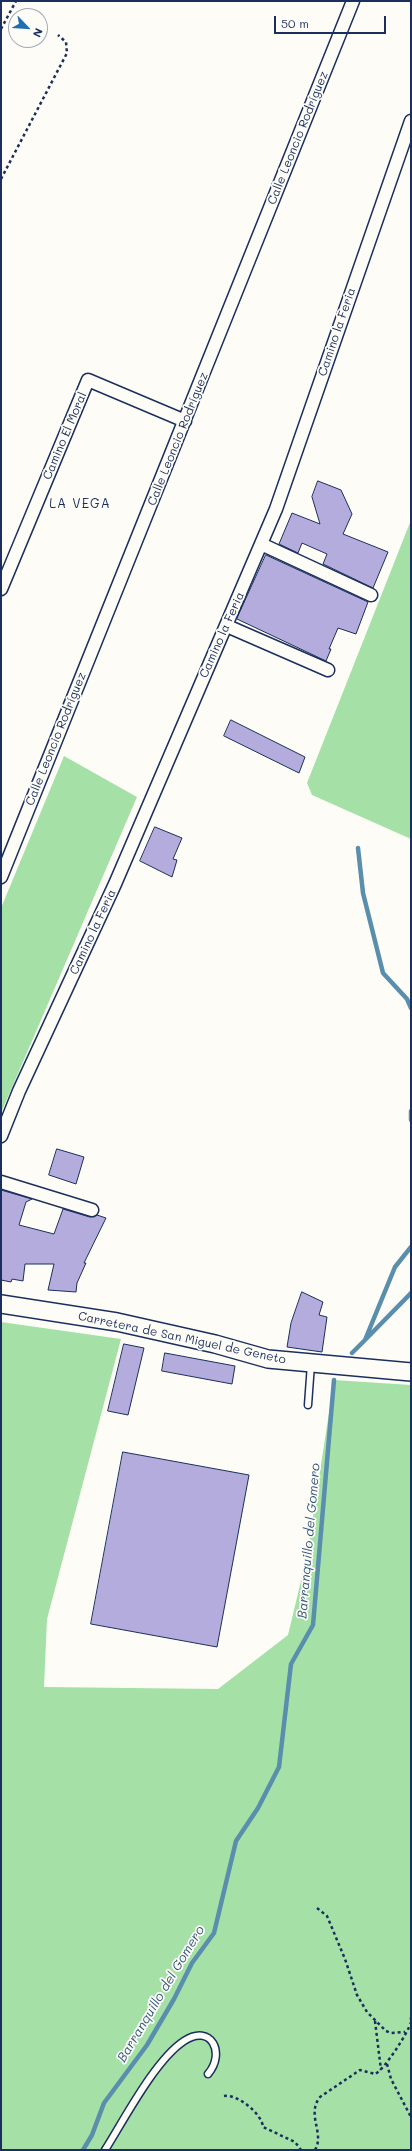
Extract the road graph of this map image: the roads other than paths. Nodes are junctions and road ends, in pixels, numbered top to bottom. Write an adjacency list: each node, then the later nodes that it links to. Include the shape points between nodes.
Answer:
1 (353, 1): 3 (street, Calle Leoncio Rodríguez)
2 (411, 121): 4 (street, Camino la Feria, via 281,494)
3 (185, 421): 5 (street, Camino El Moral, via 88,380); 9 (street, Calle Leoncio Rodríguez)
4 (261, 544): 6 (street); 7 (street, Camino la Feria)
5 (1, 589)
6 (371, 595)
7 (227, 626): 8 (street); 10 (street, Camino la Feria, via 115,884 19,1091)
8 (328, 670)
9 (1, 877)
10 (1, 1136)
11 (1, 1182): 12 (street)
12 (92, 1210)
13 (1, 1304): 14 (main road, Carretera de San Miguel de Geneto, via 117,1322 268,1359)
14 (311, 1364): 15 (main road, Carretera de San Miguel de Geneto); 16 (lane)
15 (411, 1372)
16 (308, 1405)
17 (208, 2074): 18 (lane, via 214,2066 216,2050 213,2042 196,2035 184,2041 156,2069)
18 (105, 2150)

